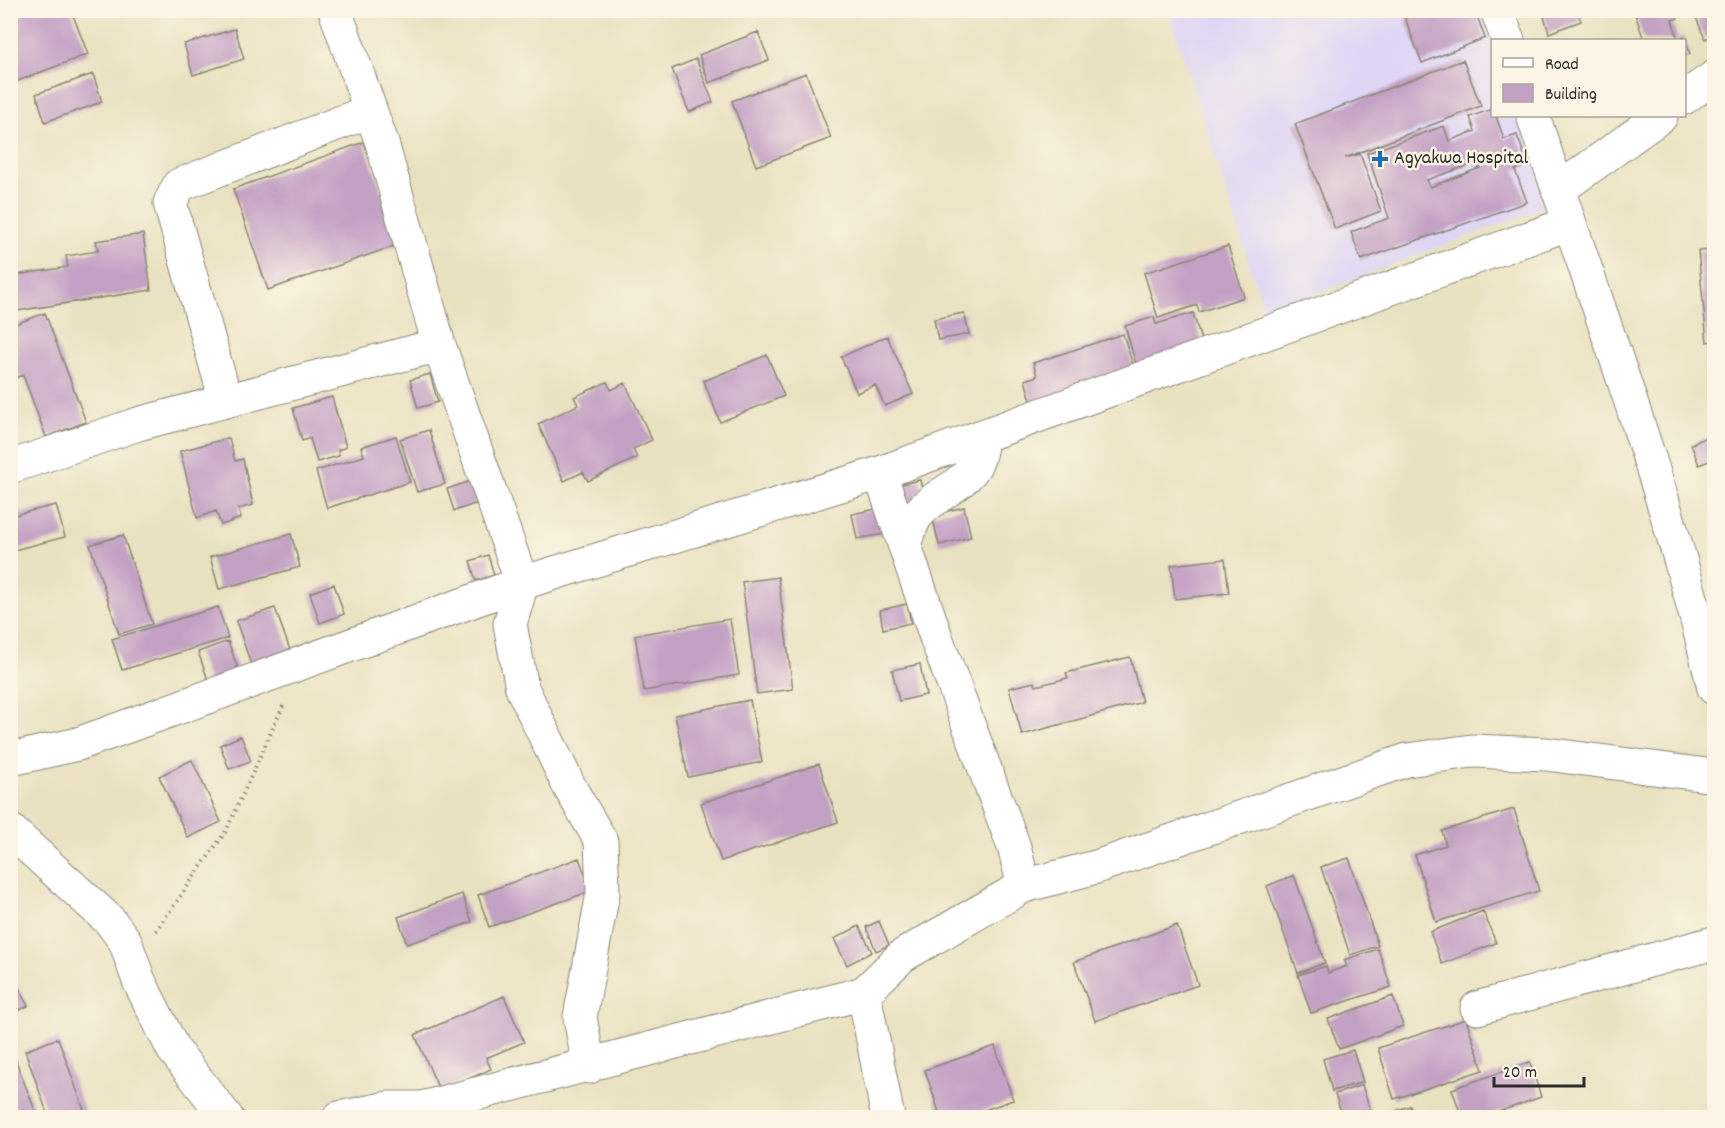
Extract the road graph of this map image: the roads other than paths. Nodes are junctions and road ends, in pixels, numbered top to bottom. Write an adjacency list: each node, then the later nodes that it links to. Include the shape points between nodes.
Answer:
1 (335, 10): 6 (street)
2 (1497, 10): 3 (street)
3 (1508, 39)
4 (1714, 76): 5 (street)
5 (1686, 97)
6 (370, 111): 11 (street); 12 (street, via 179,185 170,203)
7 (1533, 117): 9 (street)
8 (1660, 117): 9 (street)
9 (1558, 190): 10 (street)
10 (1568, 224): 13 (street); 18 (street, via 1613,345 1662,498 1693,597)
11 (439, 345): 12 (street); 17 (street)
12 (226, 401): 14 (street, via 138,424)
13 (981, 436): 15 (street); 16 (street, via 981,450 973,471 917,516)
14 (10, 467)
15 (880, 473): 16 (street); 17 (street)
16 (905, 540): 22 (street, via 937,640 1014,847)
17 (522, 583): 19 (street, via 78,744); 26 (street, via 510,624 522,688 570,788 601,841 603,893 580,1017)
18 (1714, 688)
19 (11, 758)
20 (1714, 776): 22 (street, via 1546,754 1472,751 1407,760 1096,867)
21 (10, 830): 27 (street, via 110,921 125,941 173,1049)
22 (1024, 886): 24 (street, via 902,956)
23 (1714, 943): 25 (street)
24 (864, 993): 26 (street); 29 (street)
25 (1477, 1008)
26 (589, 1067): 28 (street, via 422,1108 388,1108)
27 (227, 1118)
28 (339, 1118)
29 (888, 1118)

